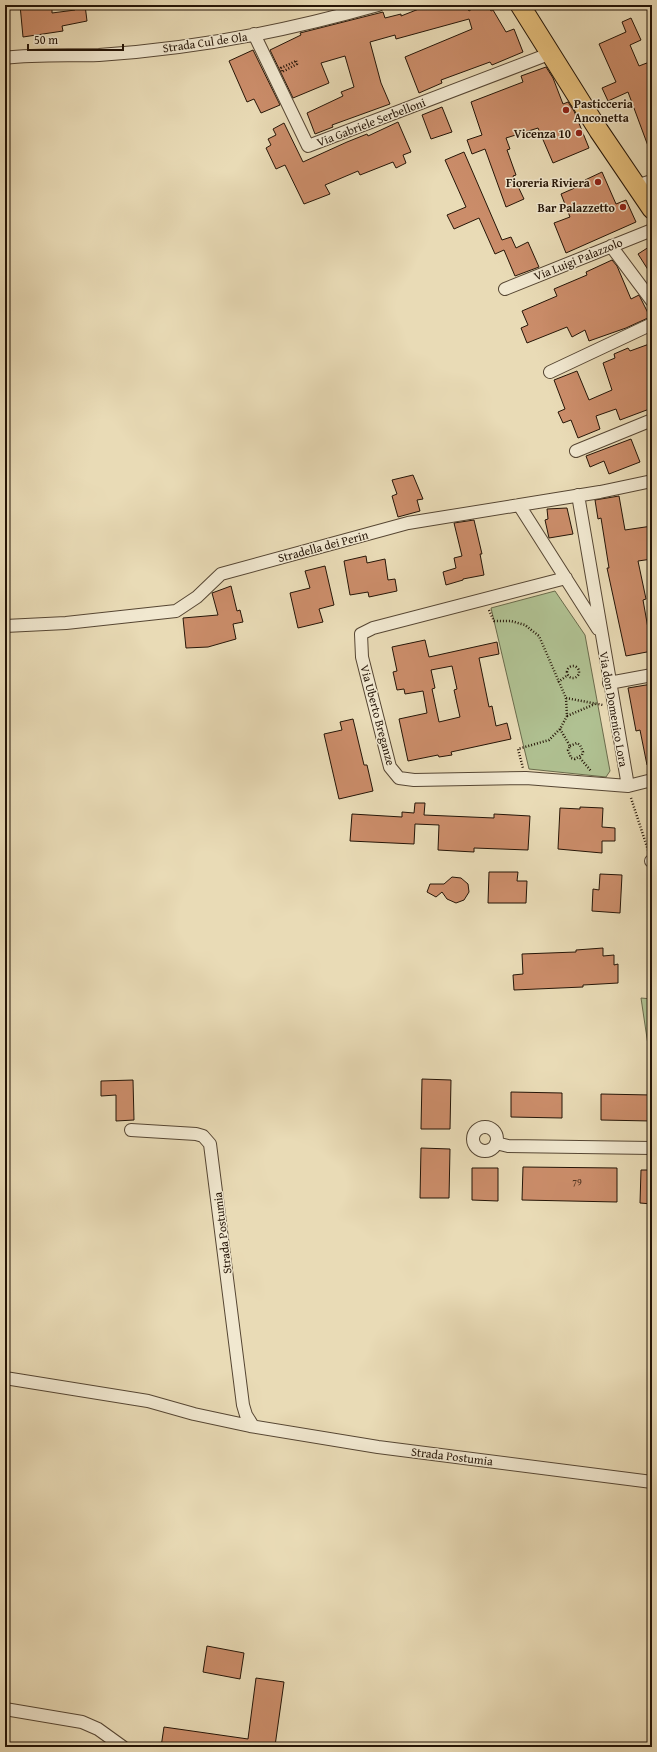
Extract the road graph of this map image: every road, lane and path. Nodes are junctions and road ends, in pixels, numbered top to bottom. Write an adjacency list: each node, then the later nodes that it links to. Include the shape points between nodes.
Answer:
1 (378, 5): 3 (street, Strada Cul de Ola, via 332,18)
2 (520, 5): 4 (main road)
3 (254, 34): 4 (street, Via Gabriele Serbelloni, via 308,146); 5 (street, Strada Cul de Ola, via 216,42 99,54)
4 (549, 54): 7 (main road)
5 (5, 58)
6 (297, 64): 6 (path, via 287,70 282,72 281,68 296,61)
7 (644, 183): 8 (main road)
8 (652, 209)
9 (652, 230): 10 (street, Via Luigi Palazzolo)
10 (611, 246): 11 (street, Via Luigi Palazzolo); 12 (street)
11 (505, 289)
12 (652, 301)
13 (652, 324): 14 (street)
14 (550, 372)
15 (652, 420): 16 (street)
16 (576, 451)
17 (652, 482): 18 (street, Stradella dei Perin)
18 (578, 495): 19 (street, Stradella dei Perin); 23 (street, Via don Domenico Lora)
19 (519, 505): 20 (street, Via don Domenico Lora); 22 (street, Stradella dei Perin, via 408,523 221,574 197,597 176,611 66,623)
20 (566, 578): 21 (street, Via Uberto Breganze); 23 (street, Via don Domenico Lora)
21 (485, 598): 26 (path, via 494,621 511,621 524,625 538,636); 34 (street, Via Uberto Breganze, via 373,628 361,634 362,657 390,767 399,778)
22 (5, 626)
23 (600, 633): 27 (street, Via don Domenico Lora)
24 (568, 675): 24 (path, via 569,667 577,667 579,672 576,677); 26 (path)
25 (652, 675): 27 (street)
26 (558, 682): 28 (path)
27 (609, 683): 30 (street, Via don Domenico Lora)
28 (566, 698): 29 (path); 31 (path)
29 (596, 704): 30 (path, via 602,704 604,713); 31 (path)
30 (614, 712): 36 (street, Via don Domenico Lora)
31 (567, 716): 32 (path)
32 (560, 729): 33 (path); 34 (path, via 549,740 518,749)
33 (570, 746): 33 (path, via 580,745 582,755 575,759 571,758 568,750)
34 (526, 778): 36 (street, Via Uberto Breganze)
35 (652, 780): 36 (street, Via Uberto Breganze)
36 (628, 786): 37 (path)
37 (652, 861)
38 (131, 1130): 42 (street, Strada Postumia, via 196,1134 203,1136 210,1144 243,1405)
39 (496, 1143): 40 (street, via 508,1146)
40 (652, 1148)
41 (5, 1378): 42 (street, Strada Postumia, via 148,1400 194,1414)
42 (253, 1426): 43 (street, Strada Postumia, via 378,1447)
43 (652, 1482)
44 (5, 1709): 45 (street, via 82,1722 98,1729)
45 (123, 1747)

